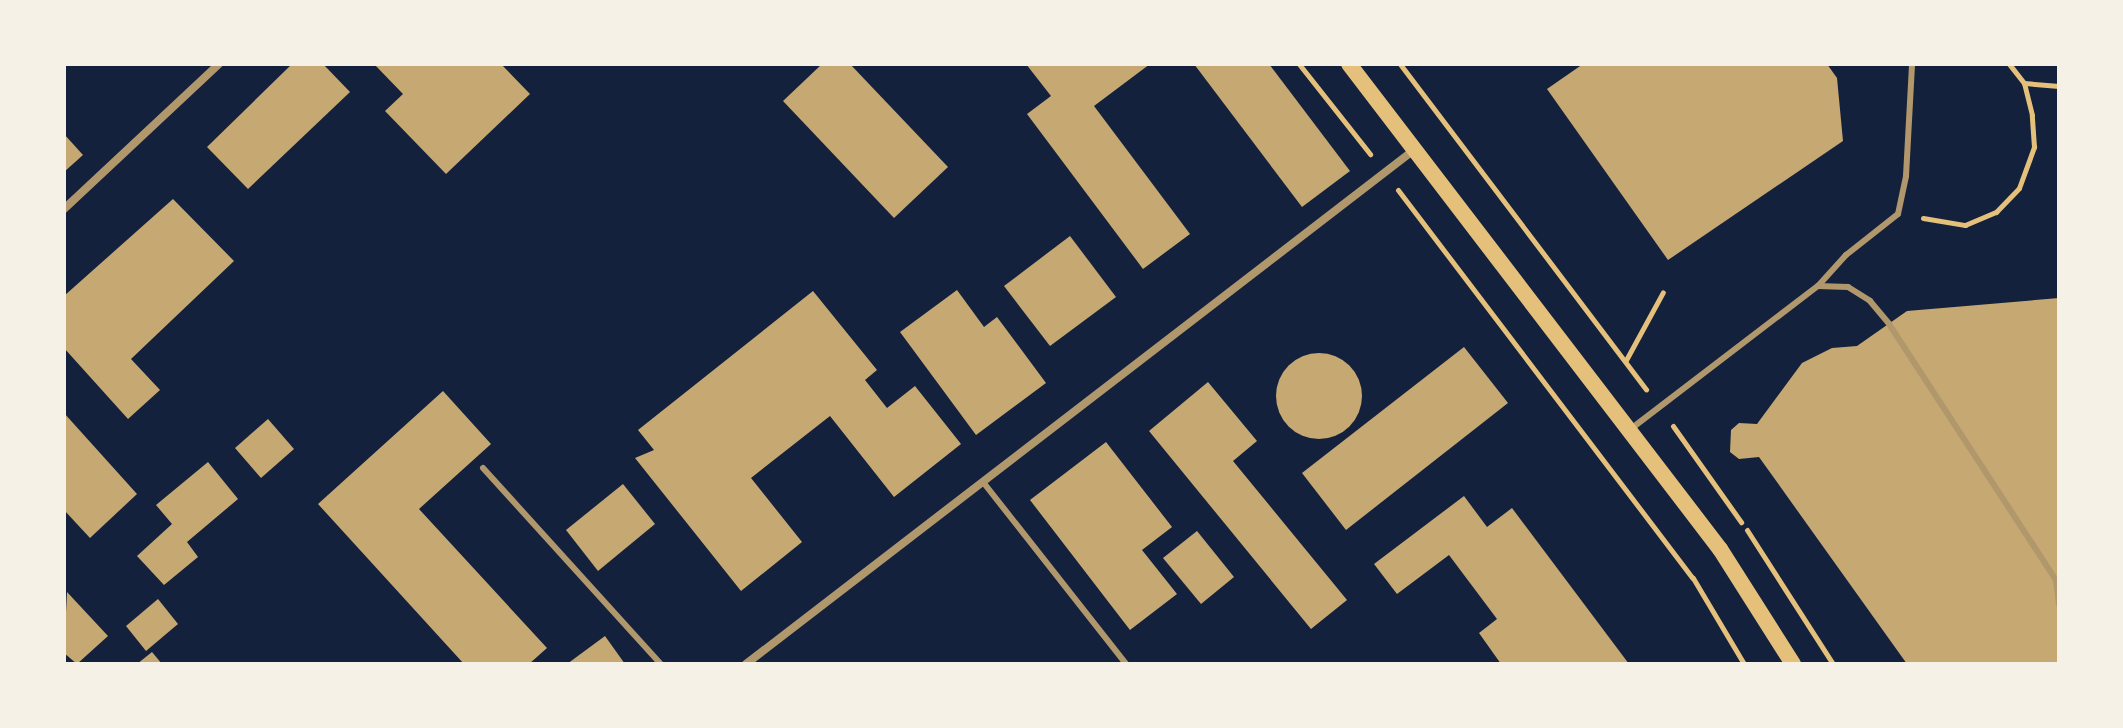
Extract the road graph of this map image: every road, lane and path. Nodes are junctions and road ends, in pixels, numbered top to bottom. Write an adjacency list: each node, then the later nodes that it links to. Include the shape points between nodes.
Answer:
1 (219, 64): 11 (street)
2 (1299, 64): 10 (path)
3 (1349, 64): 9 (main road)
4 (1400, 64): 15 (path)
5 (1912, 64): 12 (lane, via 1906,176)
6 (2009, 64): 7 (path)
7 (2024, 83): 8 (path); 12 (path, via 2034,147 2019,188 1996,212 1965,225)
8 (2059, 86)
9 (1415, 150): 10 (street); 17 (main road)
10 (1385, 173): 19 (street); 24 (path, via 1693,578)
11 (64, 209)
12 (1898, 214): 13 (lane, via 1846,255)
13 (1818, 286): 16 (lane); 20 (lane, via 1848,287 1870,301 1889,324 2056,580)
14 (1663, 292): 15 (path)
15 (1626, 360): 16 (path)
16 (1659, 408): 17 (lane); 26 (path, via 1769,561)
17 (1629, 430): 25 (main road, via 1720,549)
18 (483, 468): 21 (lane)
19 (983, 482): 22 (street); 23 (lane)
20 (2059, 605)
21 (661, 664)
22 (746, 664)
23 (1126, 664)
24 (1744, 664)
25 (1793, 664)
26 (1833, 664)

